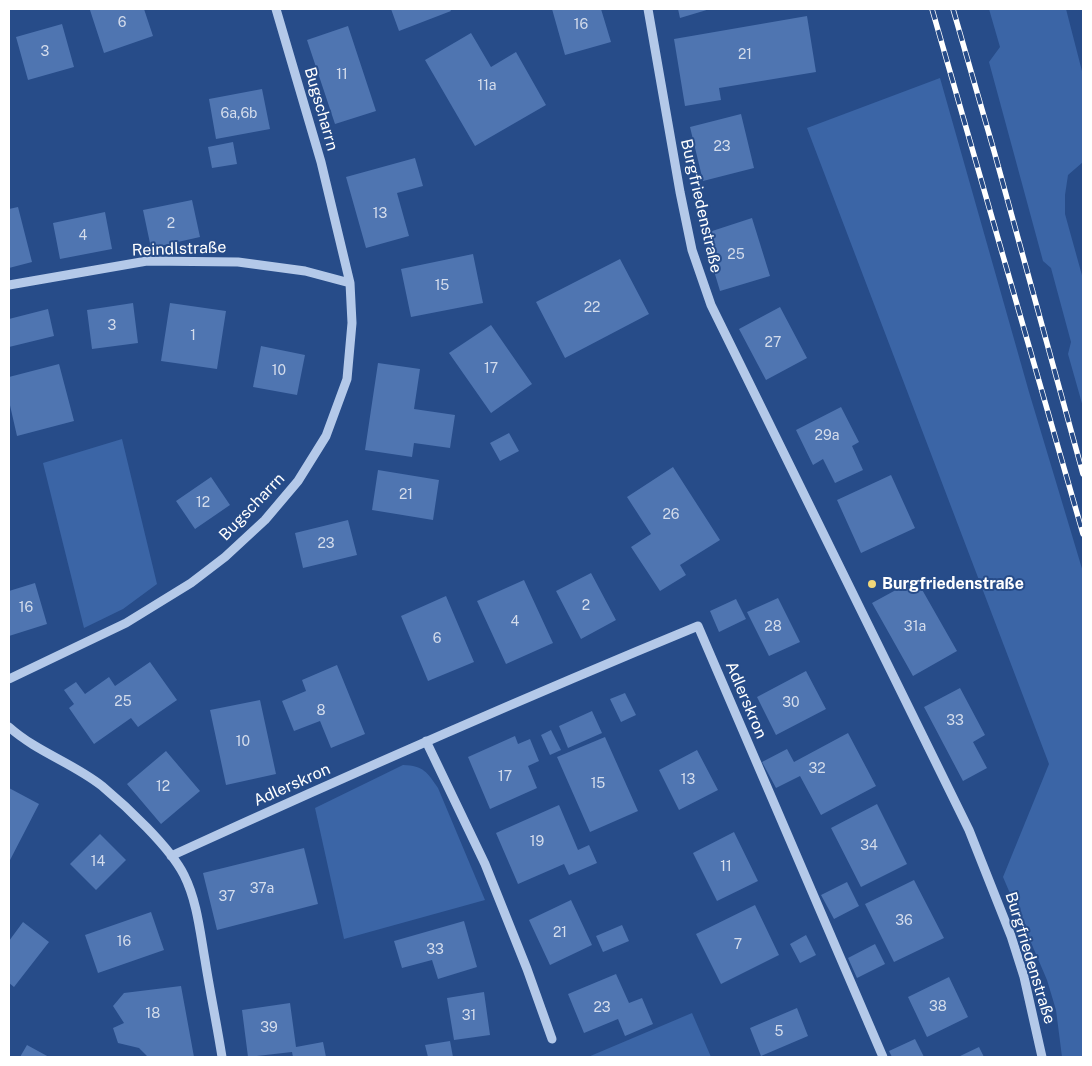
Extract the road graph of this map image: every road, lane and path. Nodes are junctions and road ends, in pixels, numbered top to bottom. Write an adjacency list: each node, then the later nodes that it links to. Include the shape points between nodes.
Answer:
1 (276, 9): 3 (street, Bugscharrn, via 321,162)
2 (648, 9): 12 (street, Burgfriedenstraße, via 692,250 710,305 969,830 1014,944)
3 (350, 283): 4 (street, Reindlstraße, via 305,271 238,262 147,262); 5 (street, Bugscharrn, via 352,323 347,380 326,436 298,481 225,556 191,583 126,623)
4 (9, 285)
5 (9, 679)
6 (9, 727): 8 (street, via 102,786)
7 (426, 741): 8 (street, Adlerskron); 9 (street, via 485,864); 11 (street, Adlerskron, via 698,626)
8 (172, 856): 10 (street, via 188,882 195,907)
9 (552, 1040)
10 (222, 1057)
11 (883, 1057)
12 (1042, 1057)

